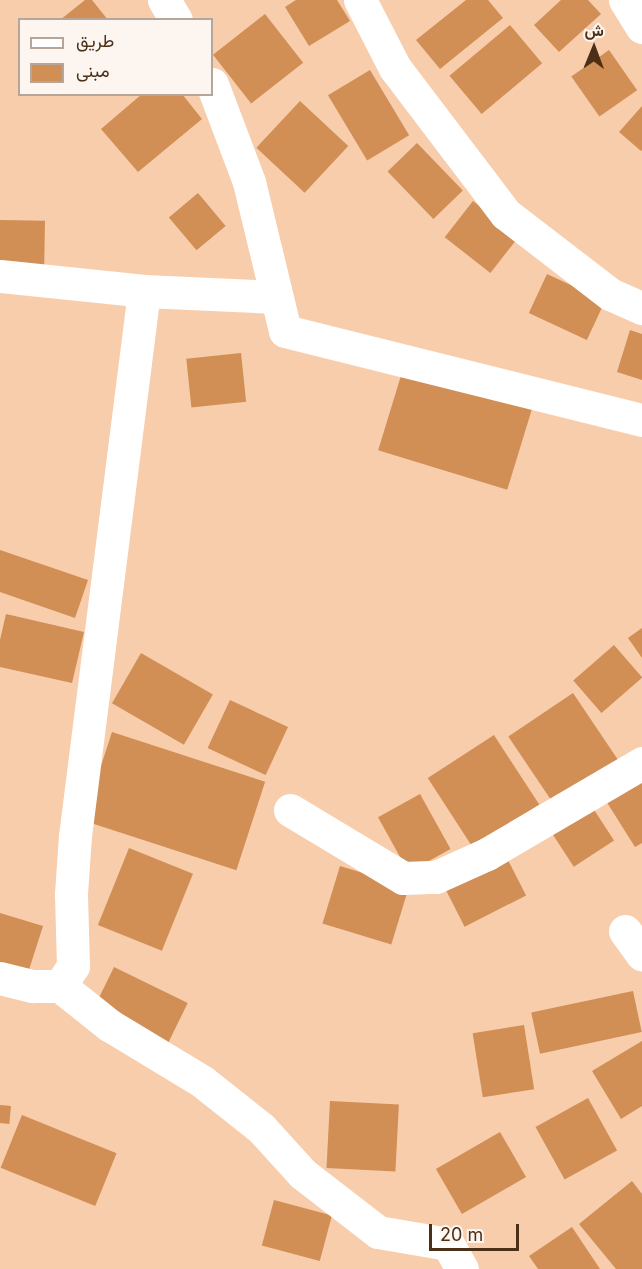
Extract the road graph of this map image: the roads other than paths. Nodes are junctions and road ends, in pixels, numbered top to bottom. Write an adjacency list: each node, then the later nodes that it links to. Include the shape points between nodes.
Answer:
1 (164, 0): 4 (street)
2 (360, 0): 10 (street, via 395,68 506,214 610,294)
3 (625, 0): 5 (street)
4 (175, 18)
5 (642, 27)
6 (213, 87): 9 (street, via 249,182)
7 (0, 276): 8 (street)
8 (144, 291): 9 (street); 15 (street, via 75,836 71,894 73,966)
9 (275, 297): 11 (street, via 285,332)
10 (642, 308)
11 (642, 420)
12 (642, 763): 13 (street, via 487,854 436,877 403,878)
13 (290, 810)
14 (0, 978): 15 (street, via 33,986)
15 (60, 986): 16 (street, via 109,1026 203,1082 261,1128 303,1174 378,1232 448,1244)
16 (462, 1269)

